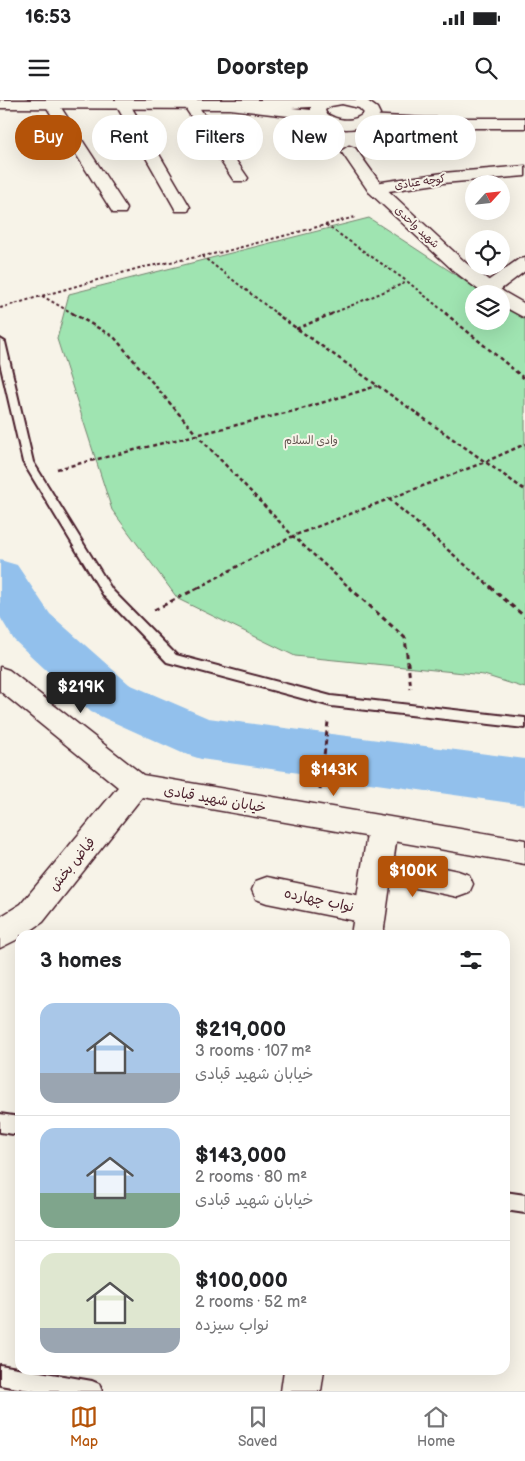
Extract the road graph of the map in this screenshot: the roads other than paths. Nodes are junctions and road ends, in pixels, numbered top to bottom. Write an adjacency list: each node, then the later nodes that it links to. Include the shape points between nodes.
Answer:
1 (332, 101): 3 (street); 8 (street); 11 (street, via 318,108)
2 (81, 102): 4 (street); 7 (street)
3 (363, 102): 12 (street, via 372,111)
4 (122, 103): 5 (street); 22 (street)
5 (189, 103): 8 (street); 20 (street)
6 (0, 104): 7 (street)
7 (51, 104): 23 (street)
8 (230, 105): 10 (street)
9 (421, 108): 13 (street)
10 (305, 115)
11 (320, 115)
12 (370, 115)
13 (423, 115)
14 (476, 123): 15 (street)
15 (525, 123)
16 (355, 137): 18 (street)
17 (345, 146): 18 (street, شهید واحدی)
18 (349, 151): 21 (street, شهید واحدی)
19 (525, 171): 21 (street, کوچه عبادی)
20 (240, 178)
21 (375, 188): 25 (street, شهید واحدی)
22 (182, 207)
23 (118, 209)
24 (525, 263): 26 (street)
25 (485, 285)
26 (504, 285)
27 (510, 302): 28 (street, شهید واحدی)
28 (525, 312)
29 (0, 342): 31 (lane, via 28,462 108,593 172,659 331,701)
30 (0, 677): 32 (street, خیابان شهید قبادی)
31 (525, 723)
32 (136, 785): 33 (street, خیابان شهید قبادی); 39 (street, فیاض بخش, via 32,913)
33 (383, 828): 34 (street, خیابان شهید قبادی); 35 (street)
34 (525, 852)
35 (377, 867): 36 (street); 38 (street)
36 (458, 884)
37 (267, 890): 38 (street, نواب چهارده)
38 (369, 923)
39 (0, 934)
40 (0, 1123): 41 (lane)
41 (15, 1125)
42 (510, 1201): 43 (lane)
43 (525, 1204)
44 (0, 1375): 46 (lane)
45 (303, 1375): 47 (street)
46 (92, 1391)
47 (301, 1391)

